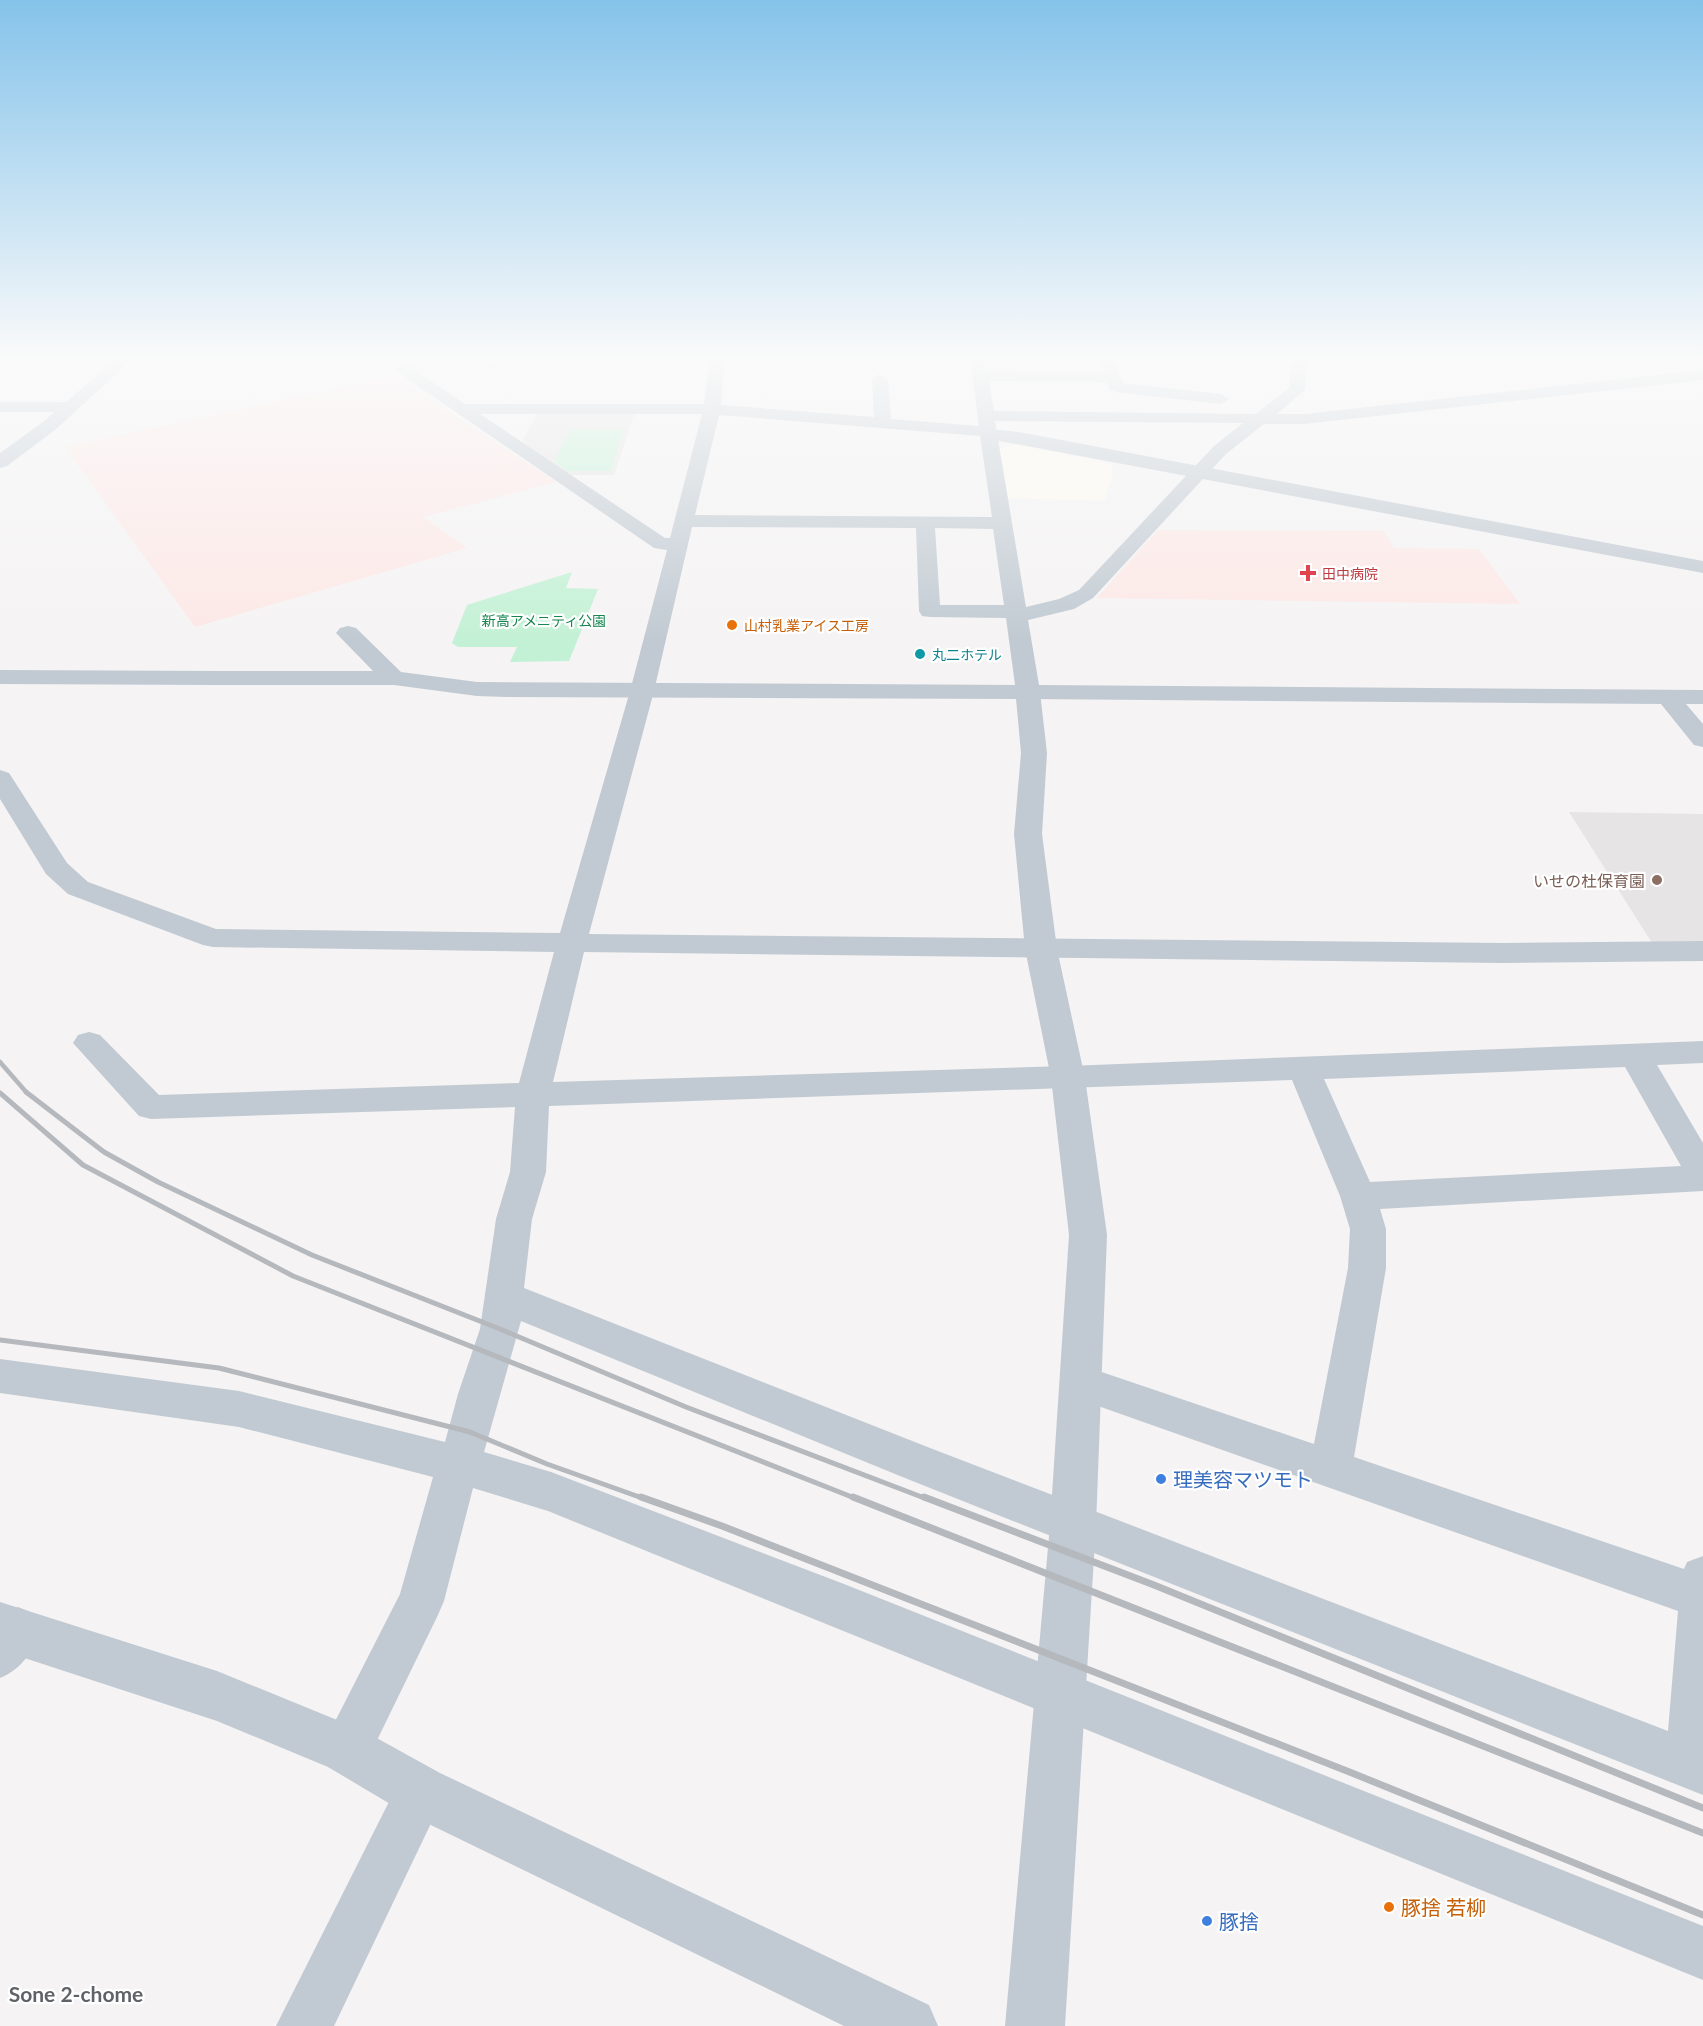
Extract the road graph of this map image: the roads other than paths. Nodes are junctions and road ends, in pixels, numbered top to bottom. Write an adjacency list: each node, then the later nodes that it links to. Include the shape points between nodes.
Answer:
1 (13, 452): 7 (main road)
2 (524, 452): 12 (street, via 661,544)
3 (701, 452): 9 (street)
4 (992, 452): 11 (street)
5 (1094, 452): 8 (street)
6 (1219, 452): 8 (street)
7 (0, 462)
8 (1199, 472): 13 (street); 14 (street, via 1086,594 1066,604)
9 (683, 521): 10 (street); 12 (street)
10 (925, 523): 11 (street); 14 (street, via 930,611)
11 (1002, 523): 14 (street)
12 (677, 544): 19 (street)
13 (1703, 567)
14 (1017, 614): 20 (street)
15 (348, 633): 18 (street)
16 (0, 678): 17 (street)
17 (214, 678): 18 (street)
18 (394, 678): 19 (street, via 477,689)
19 (642, 691): 20 (street); 25 (street)
20 (1028, 692): 21 (street); 26 (street, via 1034,753 1028,834)
21 (1668, 697): 22 (street); 23 (street)
22 (1703, 697)
23 (1703, 740)
24 (0, 778): 25 (street, via 56,868 78,888 213,938)
25 (573, 941): 26 (street); 33 (street)
26 (1041, 949): 27 (street); 32 (street)
27 (1703, 951)
28 (89, 1043): 33 (street, via 151,1107)
29 (1703, 1052): 30 (street)
30 (1635, 1055): 31 (street); 34 (street)
31 (1303, 1068): 32 (street); 35 (street)
32 (1068, 1078): 33 (street); 38 (street, via 1088,1235)
33 (533, 1096): 36 (street, via 528,1172 514,1219)
34 (1703, 1176): 35 (street)
35 (1358, 1196): 40 (street, via 1368,1229 1367,1268)
36 (504, 1297): 39 (street, via 500,1329); 41 (street)
37 (0, 1376): 39 (street, via 239,1409)
38 (1081, 1383): 40 (street); 41 (street)
39 (458, 1464): 45 (street, via 561,1496); 46 (street, via 421,1601)
40 (1331, 1469): 43 (street)
41 (1073, 1525): 45 (street); 47 (street)
42 (1703, 1578): 43 (street)
43 (1702, 1597): 47 (street)
44 (6, 1636): 46 (street, via 217,1696)
45 (1061, 1695): 49 (street); 52 (street)
46 (346, 1749): 48 (street)
47 (1696, 1768)
48 (421, 1792): 50 (street); 51 (street)
49 (1703, 1953)
50 (304, 2026)
51 (908, 2026)
52 (1035, 2026)

